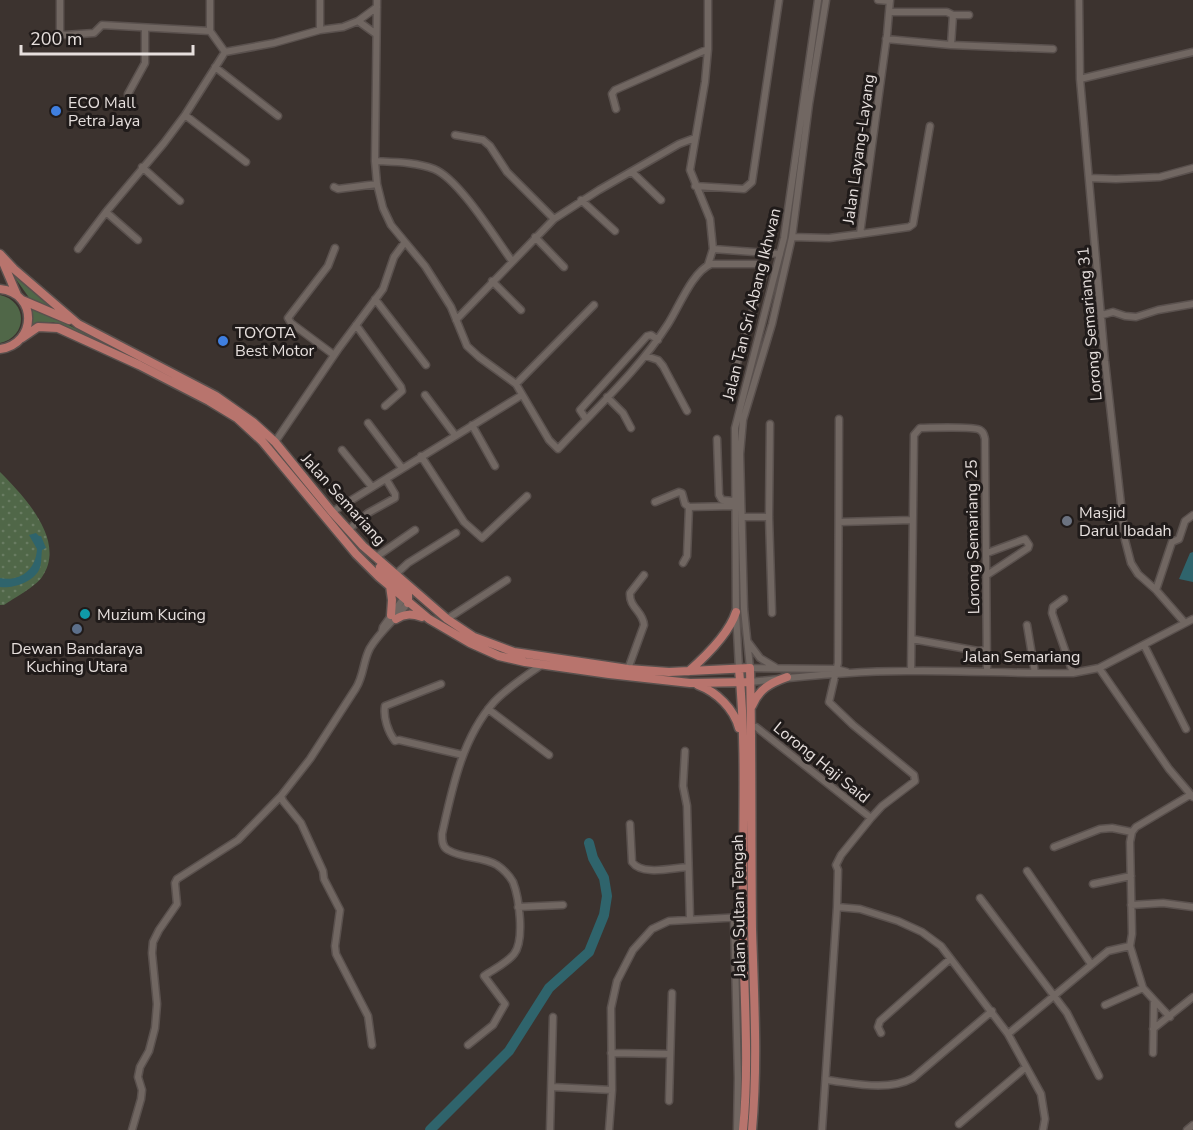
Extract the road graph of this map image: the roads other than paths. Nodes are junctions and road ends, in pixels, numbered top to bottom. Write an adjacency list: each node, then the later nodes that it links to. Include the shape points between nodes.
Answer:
1 (60, 0): 16 (street, via 61,34 94,33 102,25)
2 (210, 0): 18 (street)
3 (320, 0): 17 (street)
4 (708, 0): 23 (street)
5 (779, 0): 42 (street, via 752,182 744,189)
6 (818, 0): 58 (street, Jalan Tan Sri Abang Ikhwan)
7 (826, 0): 52 (street, Jalan Tan Sri Abang Ikhwan)
8 (878, 0): 9 (street)
9 (890, 0): 12 (street, Jalan Layang-Layang)
10 (1079, 0): 27 (street, Lorong Semariang 31)
11 (377, 4): 15 (street); 19 (street)
12 (889, 12): 13 (street); 20 (street, Jalan Layang-Layang)
13 (953, 15): 14 (street); 21 (street)
14 (969, 15)
15 (358, 21): 17 (street); 19 (street)
16 (145, 28): 18 (street); 28 (street, via 145,63 128,94)
17 (320, 30): 24 (street)
18 (210, 31): 24 (street)
19 (376, 33): 35 (street)
20 (886, 39): 21 (street); 50 (street, Jalan Layang-Layang)
21 (951, 45): 22 (street)
22 (1053, 49)
23 (708, 50): 29 (street, via 615,90 612,94); 34 (street)
24 (225, 52): 26 (street)
25 (1193, 52): 27 (street)
26 (215, 67): 30 (street); 31 (street)
27 (1080, 79): 40 (street, Lorong Semariang 31)
28 (129, 103)
29 (616, 109)
30 (185, 115): 36 (street); 37 (street)
31 (278, 116)
32 (930, 126): 50 (street, via 914,224)
33 (455, 135): 48 (street, via 483,140 507,172)
34 (695, 138): 39 (street); 42 (street, via 690,170)
35 (375, 161): 41 (street); 60 (street, via 419,164 444,174)
36 (246, 162)
37 (142, 167): 46 (street); 47 (street)
38 (1193, 168): 40 (street, via 1160,177)
39 (632, 172): 44 (street); 45 (street)
40 (1089, 178): 70 (street, Lorong Semariang 31)
41 (377, 184): 43 (street); 54 (street, via 391,225)
42 (695, 186): 57 (street, via 710,219)
43 (334, 187)
44 (581, 200): 48 (street); 49 (street)
45 (661, 200)
46 (180, 201)
47 (106, 212): 53 (street); 56 (street)
48 (554, 219): 51 (street)
49 (615, 231)
50 (860, 234): 52 (street, Jalan Layang-Layang)
51 (535, 237): 60 (street); 62 (street)
52 (792, 237): 108 (street, Jalan Tan Sri Abang Ikhwan, via 772,324 743,420)
53 (138, 240)
54 (405, 242): 66 (street); 71 (street, via 440,288)
55 (335, 248): 77 (street, via 328,266 289,320)
56 (78, 249)
57 (713, 249): 58 (street); 61 (street)
58 (780, 254): 104 (street, Jalan Tan Sri Abang Ikhwan, via 735,428)
59 (0, 255): 65 (main road); 72 (main road, Jalan Semariang)
60 (512, 261): 63 (street)
61 (708, 265): 75 (street, via 693,282); 81 (street, via 757,264 764,270)
62 (564, 267)
63 (492, 281): 69 (street); 71 (street)
64 (0, 289): 65 (main road)
65 (20, 297): 72 (main road); 74 (main road, via 29,317)
66 (375, 299): 73 (street); 79 (street)
67 (1193, 304): 70 (street, via 1136,317 1113,312)
68 (594, 305): 80 (street)
69 (522, 310)
70 (1102, 315): 124 (street, Lorong Semariang 31, via 1125,540 1131,563)
71 (456, 320): 80 (street, via 472,352)
72 (78, 324): 95 (main road, Jalan Semariang, via 216,396)
73 (356, 325): 77 (street); 85 (street, via 401,387 402,391)
74 (22, 338): 76 (main road, Jalan Semariang); 123 (main road, Jalan Semariang, via 38,327 65,330 237,418 262,441 356,554)
75 (658, 340): 78 (street); 87 (street, via 647,336 588,400 580,410)
76 (0, 349)
77 (334, 355): 95 (street)
78 (646, 356): 84 (street); 86 (street, via 663,366)
79 (426, 365)
80 (516, 384): 82 (street)
81 (730, 387)
82 (522, 394): 87 (street, via 558,449); 91 (street)
83 (425, 395): 93 (street)
84 (607, 397): 87 (street); 92 (street)
85 (385, 406)
86 (687, 411)
87 (586, 419)
88 (839, 419): 111 (street)
89 (368, 423): 99 (street)
90 (770, 424): 109 (street)
91 (472, 425): 93 (street); 98 (street)
92 (631, 428)
93 (455, 435): 97 (street)
94 (717, 439): 104 (street, via 719,495)
95 (274, 442): 106 (main road, Jalan Semariang)
96 (342, 450): 101 (street)
97 (421, 456): 99 (street); 102 (street, via 464,522 482,538)
98 (495, 466)
99 (402, 468): 100 (street)
100 (386, 478): 101 (street); 112 (street, via 395,498)
101 (372, 487): 106 (street)
102 (527, 496)
103 (655, 502): 105 (street, via 679,492)
104 (734, 504): 105 (street); 121 (street, Jalan Tan Sri Abang Ikhwan)
105 (688, 507): 117 (street, via 687,556)
106 (332, 512): 112 (main road, Jalan Semariang)
107 (1193, 515): 124 (street, via 1185,521 1179,539 1172,542)
108 (742, 517): 109 (street); 121 (street, Jalan Tan Sri Abang Ikhwan)
109 (769, 518): 128 (street)
110 (912, 520): 111 (street); 115 (street, Lorong Semariang 25, via 914,435 920,428 980,429); 136 (street)
111 (838, 522): 147 (street)
112 (348, 530): 116 (main road, Jalan Semariang)
113 (415, 530): 116 (street)
114 (456, 533): 119 (street)
115 (987, 553): 118 (street, Lorong Semariang 25); 118 (street, via 1024,539 1029,545)
116 (377, 558): 119 (main road, Jalan Semariang); 126 (main road, via 382,570 408,594)
117 (683, 563)
118 (987, 574): 138 (street, Lorong Semariang 25)
119 (395, 575): 131 (main road, Jalan Semariang)
120 (644, 575): 143 (street, via 630,593 632,607 643,618 644,625)
121 (740, 579): 127 (street); 135 (street)
122 (507, 580): 131 (street)
123 (390, 586): 126 (main road, Jalan Semariang); 129 (main road)
124 (1156, 590): 133 (street, Lorong Semariang 31)
125 (1064, 599): 150 (street, via 1053,607 1052,613)
126 (406, 601): 129 (street); 130 (main road, Jalan Semariang)
127 (736, 612): 144 (street); 146 (main road, via 734,620)
128 (772, 613)
129 (394, 617): 130 (main road, via 413,614); 166 (street, via 371,646 356,688)
130 (429, 619): 139 (main road, Jalan Semariang, via 486,650)
131 (447, 619): 143 (main road, Jalan Semariang, via 474,637 514,652)
132 (1193, 619): 133 (street, Jalan Semariang)
133 (1185, 623): 137 (street, Jalan Semariang)
134 (1027, 625): 151 (street)
135 (747, 639): 141 (street); 145 (street, via 765,663)
136 (912, 639): 138 (street); 148 (street)
137 (1144, 645): 142 (street, Jalan Semariang); 161 (street)
138 (987, 650): 149 (street, Lorong Semariang 25)
139 (525, 662): 140 (main road, Jalan Semariang); 153 (street)
140 (541, 664): 153 (street); 156 (main road, Jalan Semariang)
141 (750, 668): 144 (main road, Jalan Semariang); 145 (street); 155 (main road, Jalan Sultan Tengah)
142 (1099, 668): 150 (street, Jalan Semariang); 167 (street)
143 (628, 669): 146 (main road, Jalan Semariang)
144 (739, 669): 146 (main road, Jalan Semariang); 154 (main road, Jalan Sultan Tengah)
145 (781, 669): 147 (street)
146 (688, 671)
147 (836, 671): 148 (street, Jalan Semariang); 152 (street); 168 (street, via 830,705 915,778)
148 (911, 671): 149 (street, Jalan Semariang)
149 (987, 672): 151 (street, Jalan Semariang)
150 (1073, 673): 151 (street, Jalan Semariang)
151 (1035, 674)
152 (787, 677): 155 (street); 158 (main road, via 760,691)
153 (523, 679): 159 (street)
154 (740, 682): 155 (main road, Jalan Semariang); 156 (main road, Jalan Semariang); 162 (main road, Jalan Sultan Tengah)
155 (750, 682): 158 (main road, Jalan Sultan Tengah)
156 (690, 683): 162 (main road, via 710,691 731,710)
157 (441, 684): 164 (street, via 385,706 388,728 394,741)
158 (750, 709): 217 (main road, Jalan Sultan Tengah, via 756,1061)
159 (488, 710): 164 (street); 165 (street)
160 (756, 727): 168 (street, Lorong Haji Said)
161 (1186, 729)
162 (743, 740): 182 (main road, Jalan Sultan Tengah)
163 (685, 752): 172 (street)
164 (463, 755): 180 (street, via 442,834 443,845 449,851 500,867 514,884)
165 (549, 755)
166 (281, 796): 200 (street, via 301,823 340,910 336,954 368,1016); 212 (street, via 238,840 175,883 177,904 153,942 155,1028 140,1067 141,1099)
167 (1191, 796): 170 (street)
168 (871, 818): 179 (street, via 836,865)
169 (630, 824): 172 (street, via 634,865 646,870)
170 (1132, 832): 171 (street, via 1100,829); 174 (street)
171 (1054, 847)
172 (688, 867): 183 (street)
173 (1027, 871): 186 (street)
174 (1131, 876): 175 (street); 178 (street)
175 (1093, 884)
176 (980, 898): 189 (street)
177 (563, 905): 180 (street)
178 (1131, 905): 181 (street, via 1163,903); 184 (street)
179 (837, 906): 185 (street, via 867,911 910,926 932,938); 206 (street)
180 (518, 907): 199 (street, via 518,947 510,958 484,976 505,1004 493,1025)
181 (1193, 907)
182 (738, 918): 183 (street); 215 (street); 216 (main road, Jalan Sultan Tengah, via 747,1060)
183 (690, 919): 201 (street, via 660,924 633,950 613,996)
184 (1130, 946): 186 (street, via 1108,951); 187 (street)
185 (950, 959): 193 (street); 197 (street, via 880,1021)
186 (1091, 964): 189 (street)
187 (1143, 988): 191 (street); 192 (street)
188 (672, 993): 203 (street)
189 (1054, 996): 198 (street); 205 (street)
190 (1193, 997): 195 (street)
191 (1154, 1000): 195 (street); 196 (street)
192 (1105, 1005)
193 (992, 1011): 198 (street); 206 (street, via 905,1082 875,1085)
194 (553, 1017): 207 (street)
195 (1170, 1017): 196 (street)
196 (1153, 1029): 202 (street)
197 (881, 1033)
198 (1008, 1034): 204 (street)
199 (468, 1044)
200 (372, 1045)
201 (611, 1053): 203 (street); 208 (street)
202 (1153, 1053)
203 (670, 1054): 209 (street)
204 (1026, 1067): 210 (street); 219 (street, via 1041,1094)
205 (1099, 1076)
206 (825, 1080): 218 (street)
207 (552, 1087): 208 (street); 213 (street)
208 (612, 1090): 214 (street)
209 (669, 1101)
210 (959, 1124)
211 (1193, 1125): 220 (street)
212 (132, 1130)
213 (550, 1130)
214 (609, 1130)
215 (737, 1130)
216 (742, 1130)
217 (752, 1130)
218 (822, 1130)
219 (1043, 1130)
220 (1187, 1130)

